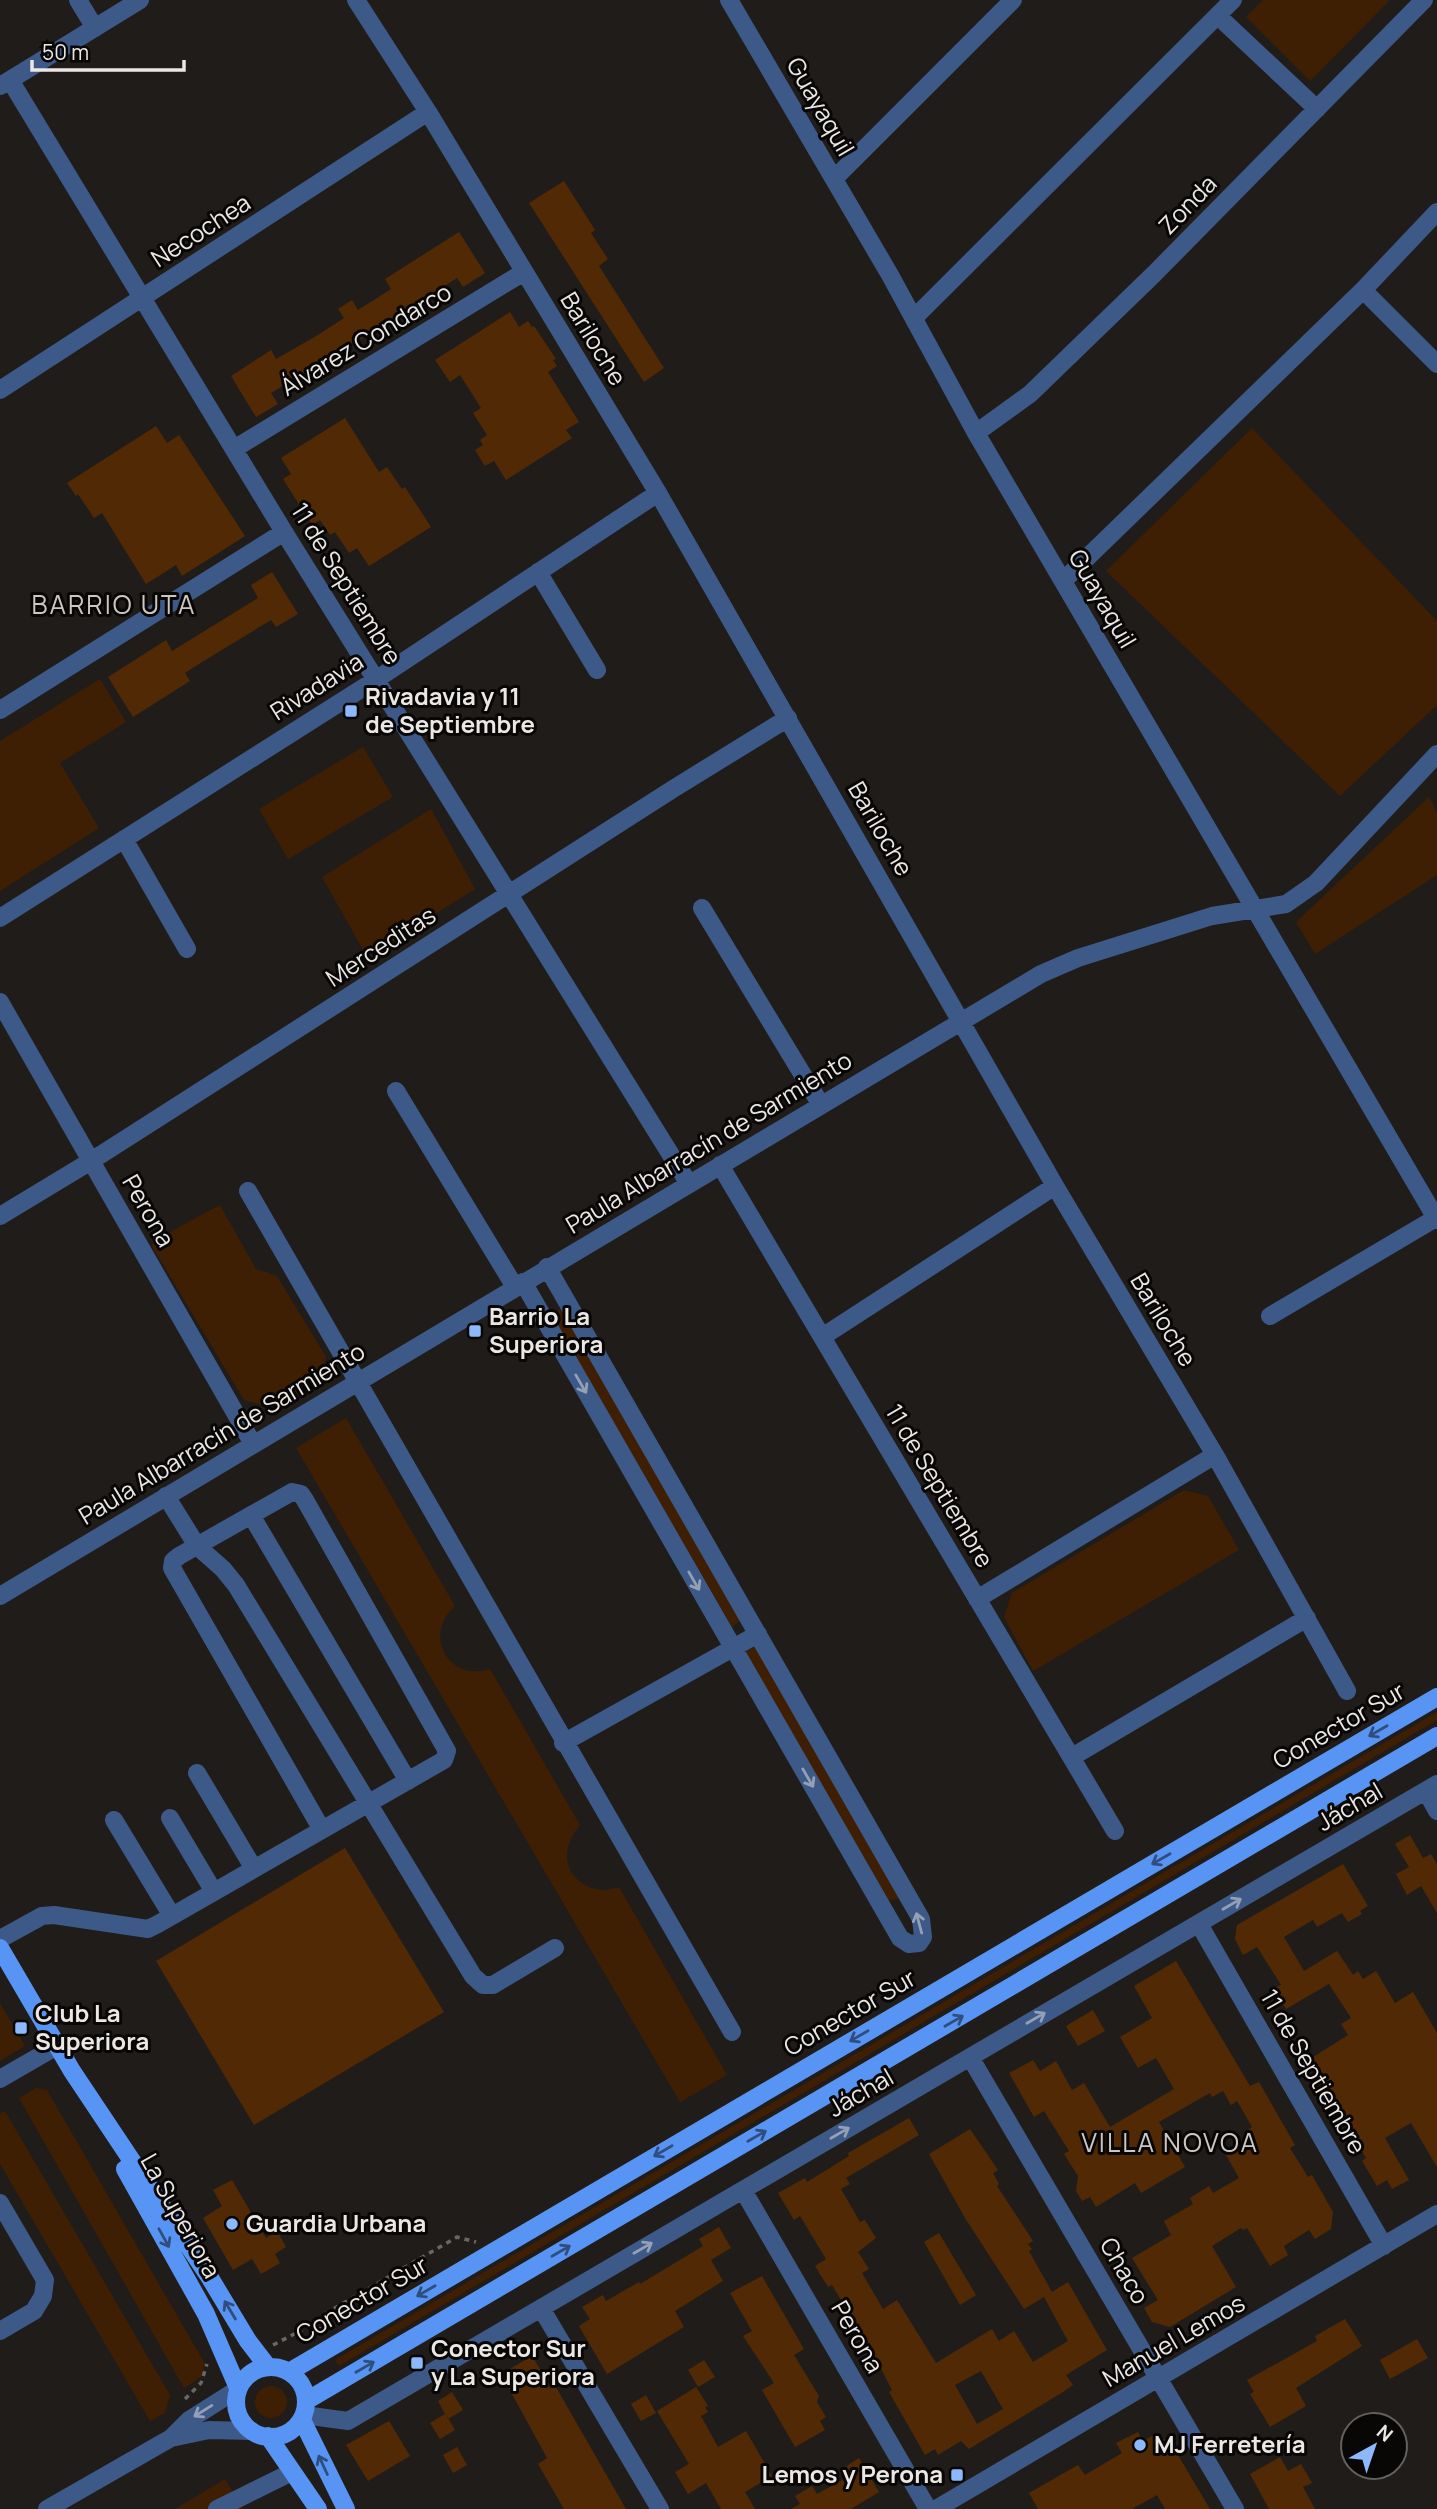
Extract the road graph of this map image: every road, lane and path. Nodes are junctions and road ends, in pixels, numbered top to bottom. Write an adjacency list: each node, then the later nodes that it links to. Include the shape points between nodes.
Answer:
1 (78, 0): 9 (street)
2 (140, 0): 9 (street)
3 (356, 0): 12 (street, Bariloche)
4 (729, 0): 13 (street, Guayaquil)
5 (1013, 0): 13 (street)
6 (1233, 0): 8 (street)
7 (1424, 0): 11 (street, Zonda)
8 (1218, 16): 11 (street); 18 (street)
9 (95, 28): 10 (street)
10 (5, 83): 17 (street, 11 de Septiembre)
11 (1317, 109): 21 (street, Zonda, via 1030,394)
12 (428, 112): 15 (street, Bariloche); 17 (street, Necochea)
13 (834, 179): 18 (street, Guayaquil)
14 (1437, 212): 16 (street)
15 (524, 272): 22 (street, Álvarez Condarco); 23 (street, Bariloche)
16 (1363, 290): 19 (street); 26 (street)
17 (142, 298): 20 (street, Necochea); 22 (street, 11 de Septiembre)
18 (914, 318): 21 (street, Guayaquil)
19 (1437, 364)
20 (0, 390)
21 (976, 433): 26 (street, Guayaquil)
22 (234, 449): 24 (street, 11 de Septiembre)
23 (658, 493): 25 (street, Rivadavia); 30 (street, Bariloche)
24 (284, 532): 28 (street, 11 de Septiembre); 29 (street)
25 (538, 572): 27 (street); 28 (street, Rivadavia)
26 (1063, 581): 35 (street, Guayaquil)
27 (597, 670)
28 (377, 678): 32 (street, Rivadavia); 33 (street, 11 de Septiembre)
29 (0, 710)
30 (788, 718): 33 (street, Merceditas); 39 (street, Bariloche)
31 (1437, 754): 35 (street, Paula Albarracín de Sarmiento, via 1316,883 1286,904)
32 (124, 839): 36 (street, Rivadavia); 37 (street)
33 (510, 893): 42 (street, Merceditas); 44 (street, 11 de Septiembre)
34 (702, 908): 41 (street)
35 (1254, 910): 39 (street, Paula Albarracín de Sarmiento, via 1212,916 1078,958); 48 (street, Guayaquil)
36 (0, 918)
37 (187, 948)
38 (0, 1002): 42 (street, Perona)
39 (961, 1021): 41 (street, Paula Albarracín de Sarmiento); 45 (street, Bariloche)
40 (396, 1091): 50 (street)
41 (821, 1105): 43 (street, Paula Albarracín de Sarmiento)
42 (91, 1161): 47 (street, Merceditas); 54 (street, Perona)
43 (720, 1165): 44 (street, Paula Albarracín de Sarmiento); 52 (street, 11 de Septiembre)
44 (690, 1184): 49 (street, Paula Albarracín de Sarmiento)
45 (1055, 1186): 52 (street); 55 (street, Bariloche)
46 (248, 1191): 53 (street)
47 (0, 1216)
48 (1436, 1219): 51 (street)
49 (547, 1267): 50 (street, Paula Albarracín de Sarmiento); 62 (street)
50 (519, 1284): 53 (street, Paula Albarracín de Sarmiento); 63 (street, one-way to 63)
51 (1270, 1316)
52 (822, 1337): 60 (street, 11 de Septiembre)
53 (358, 1381): 54 (street, Paula Albarracín de Sarmiento); 67 (street)
54 (253, 1444): 56 (street, Paula Albarracín de Sarmiento)
55 (1215, 1455): 60 (street); 61 (street, Bariloche)
56 (166, 1496): 58 (street); 59 (street, Paula Albarracín de Sarmiento)
57 (251, 1515): 58 (street); 70 (street); 70 (street, via 292,1492 305,1500 447,1751 444,1760)
58 (197, 1546): 72 (street, via 236,1585); 76 (street, via 173,1560 172,1569)
59 (0, 1596)
60 (978, 1599): 68 (street, 11 de Septiembre)
61 (1307, 1618): 64 (street, Bariloche); 68 (street)
62 (758, 1634): 63 (street); 63 (street, one-way to 62, via 900,1938 909,1944 919,1943 921,1919)
63 (733, 1648): 67 (street)
64 (1347, 1691)
65 (1437, 1697): 98 (main road, Conector Sur, one-way to 98)
66 (1437, 1736): 102 (main road, one-way to 66)
67 (563, 1743): 85 (street)
68 (1072, 1757): 77 (street, 11 de Septiembre)
69 (197, 1773): 78 (street)
70 (408, 1781): 72 (street)
71 (1431, 1788): 73 (street); 81 (street, Jáchal, one-way to 71)
72 (368, 1804): 76 (street); 84 (street, via 473,1976 483,1985 493,1985)
73 (1437, 1811)
74 (170, 1818): 79 (street)
75 (114, 1820): 80 (street)
76 (322, 1830): 78 (street)
77 (1115, 1831)
78 (254, 1869): 79 (street)
79 (214, 1892): 80 (street)
80 (172, 1916): 82 (street, via 148,1929 54,1914)
81 (1199, 1924): 87 (street, Jáchal, one-way to 81); 93 (street, 11 de Septiembre)
82 (0, 1939)
83 (0, 1948): 86 (main road, La Superiora)
84 (555, 1948)
85 (732, 2032)
86 (57, 2046): 88 (main road, La Superiora); 89 (street)
87 (970, 2057): 90 (street, Jáchal, one-way to 87); 99 (street, Chaco)
88 (72, 2071): 97 (main road, La Superiora, one-way to 88); 100 (main road, La Superiora, one-way to 100, via 191,2285)
89 (0, 2079)
90 (743, 2190): 94 (street, Jáchal, one-way to 90); 112 (street, Perona)
91 (0, 2203): 95 (street, via 45,2280 34,2311)
92 (1437, 2214): 93 (street, Manuel Lemos)
93 (1384, 2245): 99 (street, Manuel Lemos)
94 (541, 2308): 102 (street, Jáchal, via 348,2421); 111 (street)
95 (0, 2331)
96 (203, 2354): 101 (path, via 205,2375)
97 (268, 2367): 98 (main road); 100 (main road, via 252,2372)
98 (289, 2372): 102 (main road, via 299,2380)
99 (1158, 2378): 106 (street, Manuel Lemos); 114 (street, Chaco)
100 (239, 2389): 103 (main road, via 240,2419); 104 (street, one-way to 104, via 189,2420)
101 (185, 2399)
102 (304, 2412): 103 (main road, via 286,2434); 110 (main road, one-way to 102)
103 (260, 2434): 104 (street, via 209,2430); 105 (main road)
104 (172, 2438): 107 (street)
105 (292, 2472): 108 (street); 109 (main road)
106 (962, 2502): 113 (street, Manuel Lemos)
107 (47, 2509)
108 (217, 2509)
109 (317, 2509)
110 (346, 2509)
111 (660, 2509)
112 (928, 2509)
113 (936, 2509)
114 (1235, 2509)

